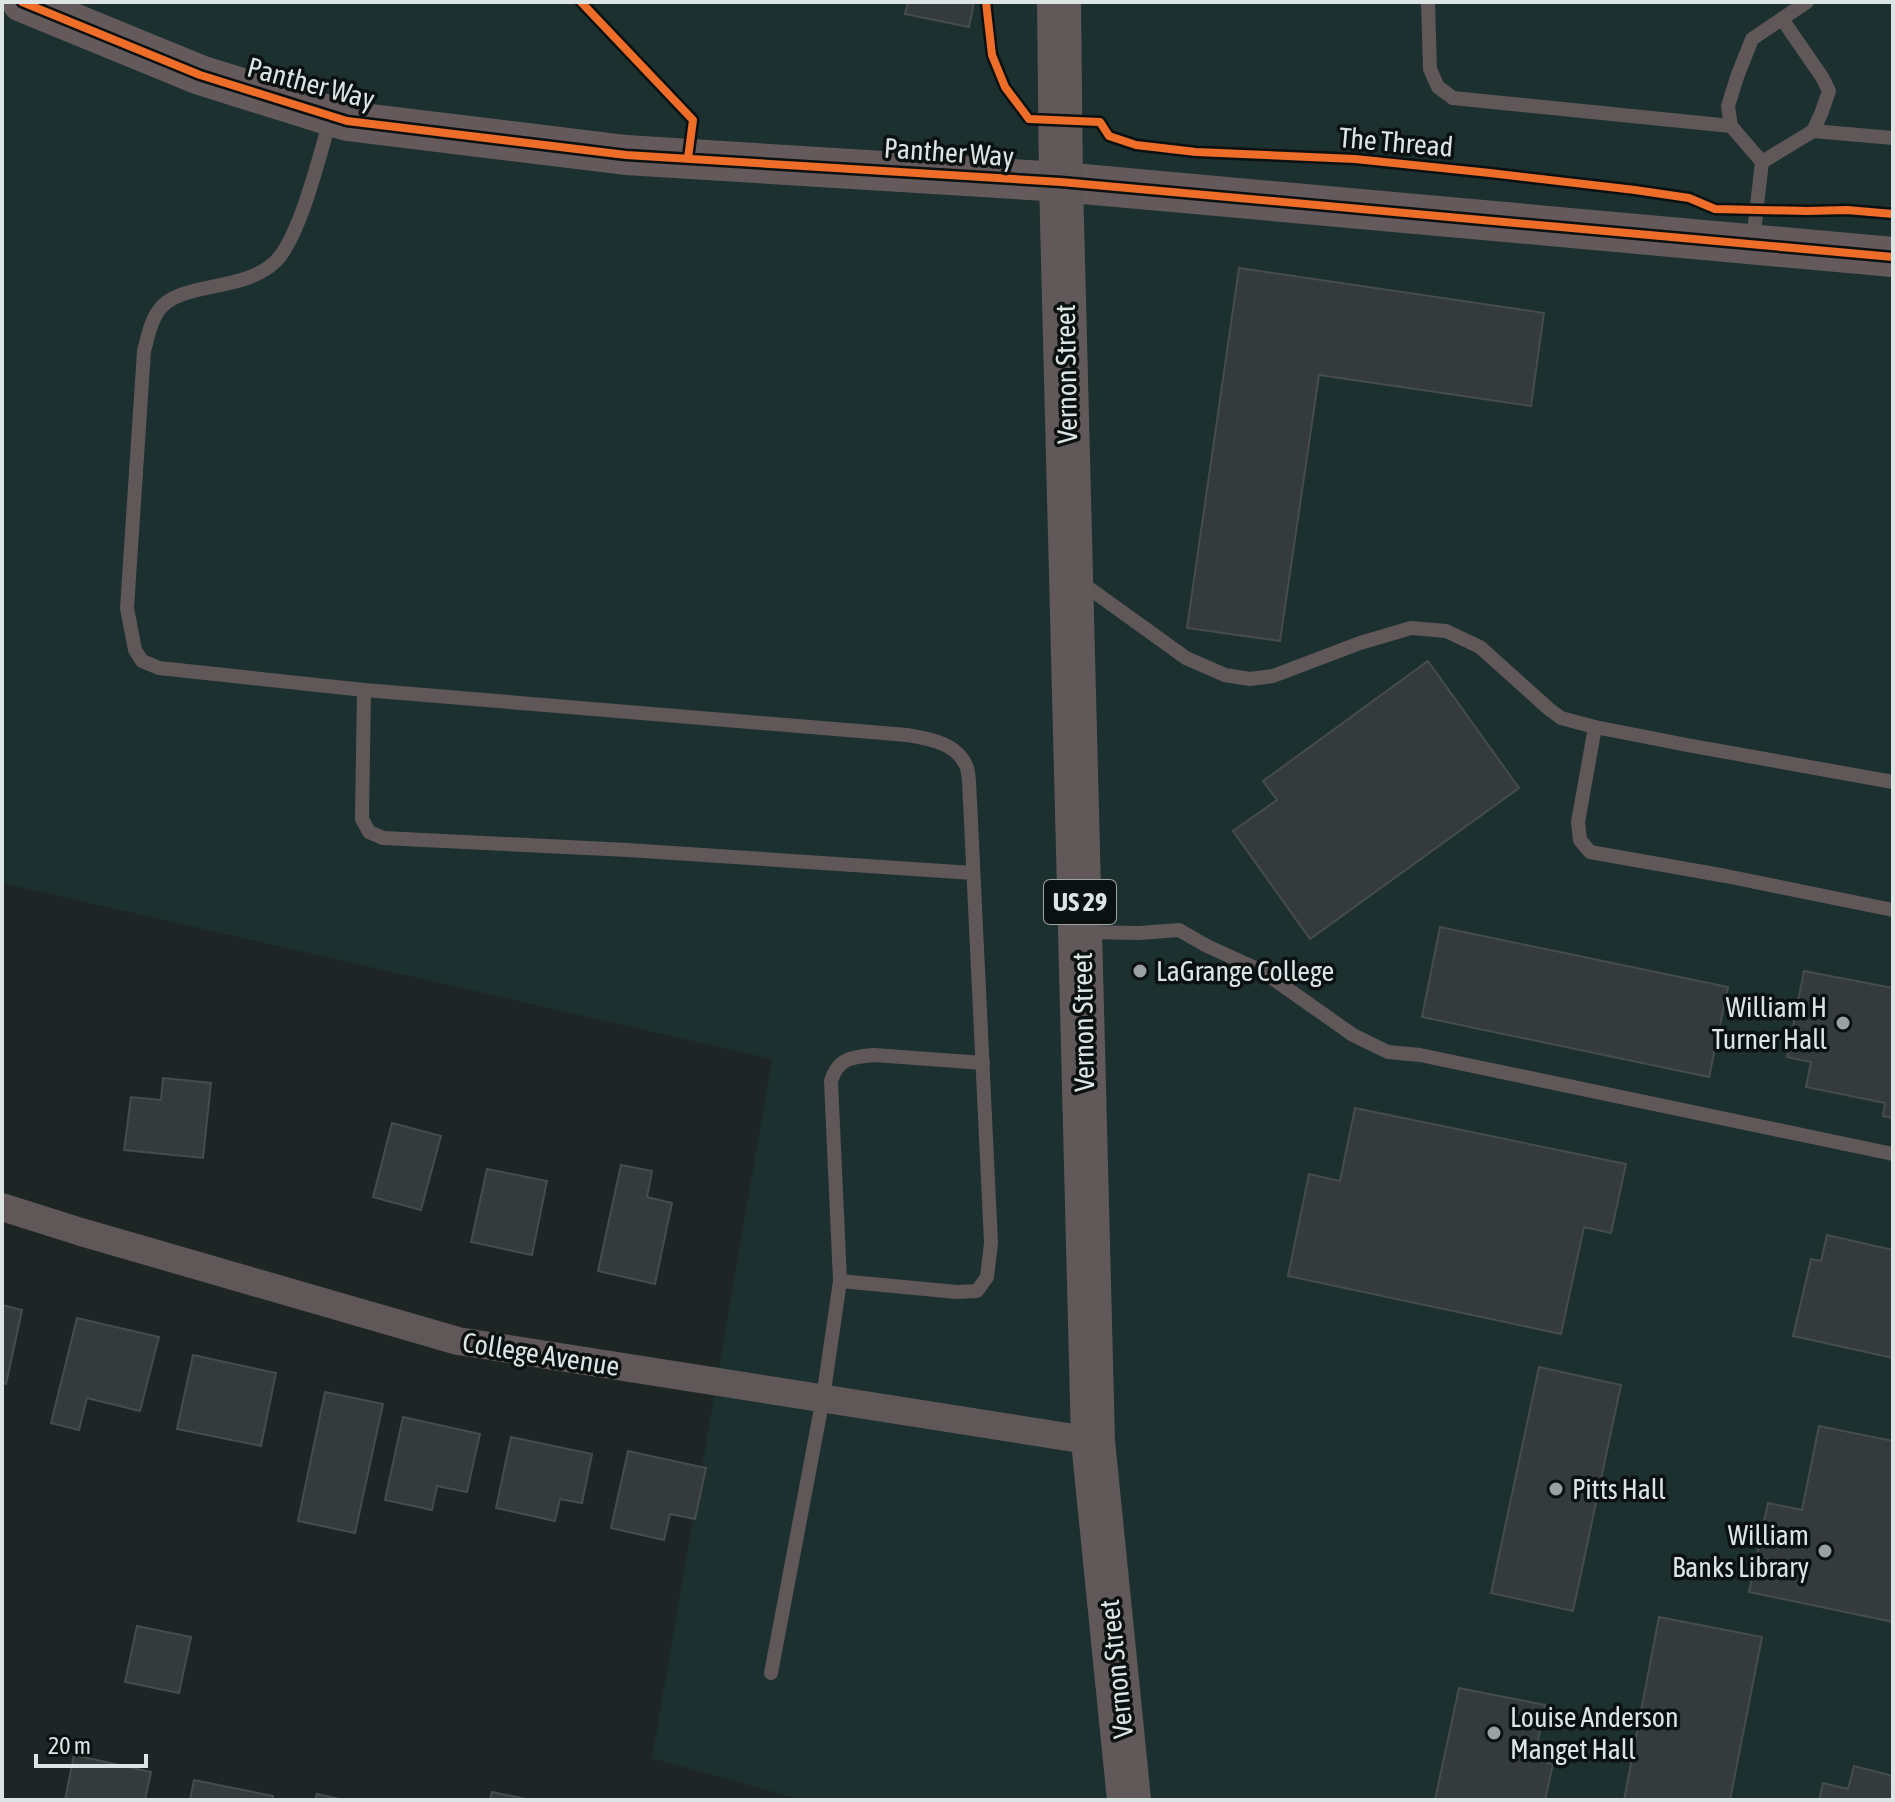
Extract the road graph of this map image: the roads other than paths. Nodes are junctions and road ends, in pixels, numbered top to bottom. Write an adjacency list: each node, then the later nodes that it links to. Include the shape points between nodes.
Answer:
1 (22, 2): 6 (street, Panther Way, via 200,75)
2 (1059, 2): 11 (main road, Vernon Street / US 29)
3 (1428, 2): 7 (lane, via 1430,69 1438,87 1453,98)
4 (1807, 2): 5 (lane)
5 (1782, 19): 7 (lane, via 1752,39 1728,106); 8 (lane, via 1829,91)
6 (332, 116): 11 (street, Panther Way, via 626,155); 15 (lane, via 299,220 276,261 235,283 172,298 151,324 144,351 127,608 135,650 149,665)
7 (1731, 126): 10 (lane)
8 (1813, 131): 9 (lane); 10 (lane)
9 (1893, 138)
10 (1762, 162): 12 (lane)
11 (1061, 182): 12 (street, Panther Way); 14 (main road, Vernon Street / US 29)
12 (1753, 244): 13 (street, Panther Way)
13 (1893, 257)
14 (1072, 576): 16 (lane, via 1186,658 1225,675 1273,676 1411,628 1446,631 1480,647 1561,718); 20 (main road, Vernon Street / US 29)
15 (364, 690): 18 (lane, via 933,740 956,751 967,768); 18 (lane, via 362,819 369,832 383,838)
16 (1595, 727): 17 (lane); 19 (lane, via 1578,822 1580,840 1590,852)
17 (1893, 782)
18 (973, 873): 21 (lane)
19 (1893, 910)
20 (1081, 931): 22 (lane, via 1179,930 1262,971 1353,1035 1388,1052); 26 (main road, Vernon Street / US 29)
21 (983, 1063): 24 (lane, via 874,1055 844,1061 834,1070); 24 (lane, via 991,1243 987,1277 977,1291 957,1292)
22 (1893, 1154)
23 (2, 1207): 25 (street, College Avenue, via 458,1341)
24 (840, 1281): 25 (lane)
25 (823, 1398): 26 (street, College Avenue); 27 (lane)
26 (1093, 1441): 28 (main road, Vernon Street / US 29)
27 (771, 1673)
28 (1129, 1800)

